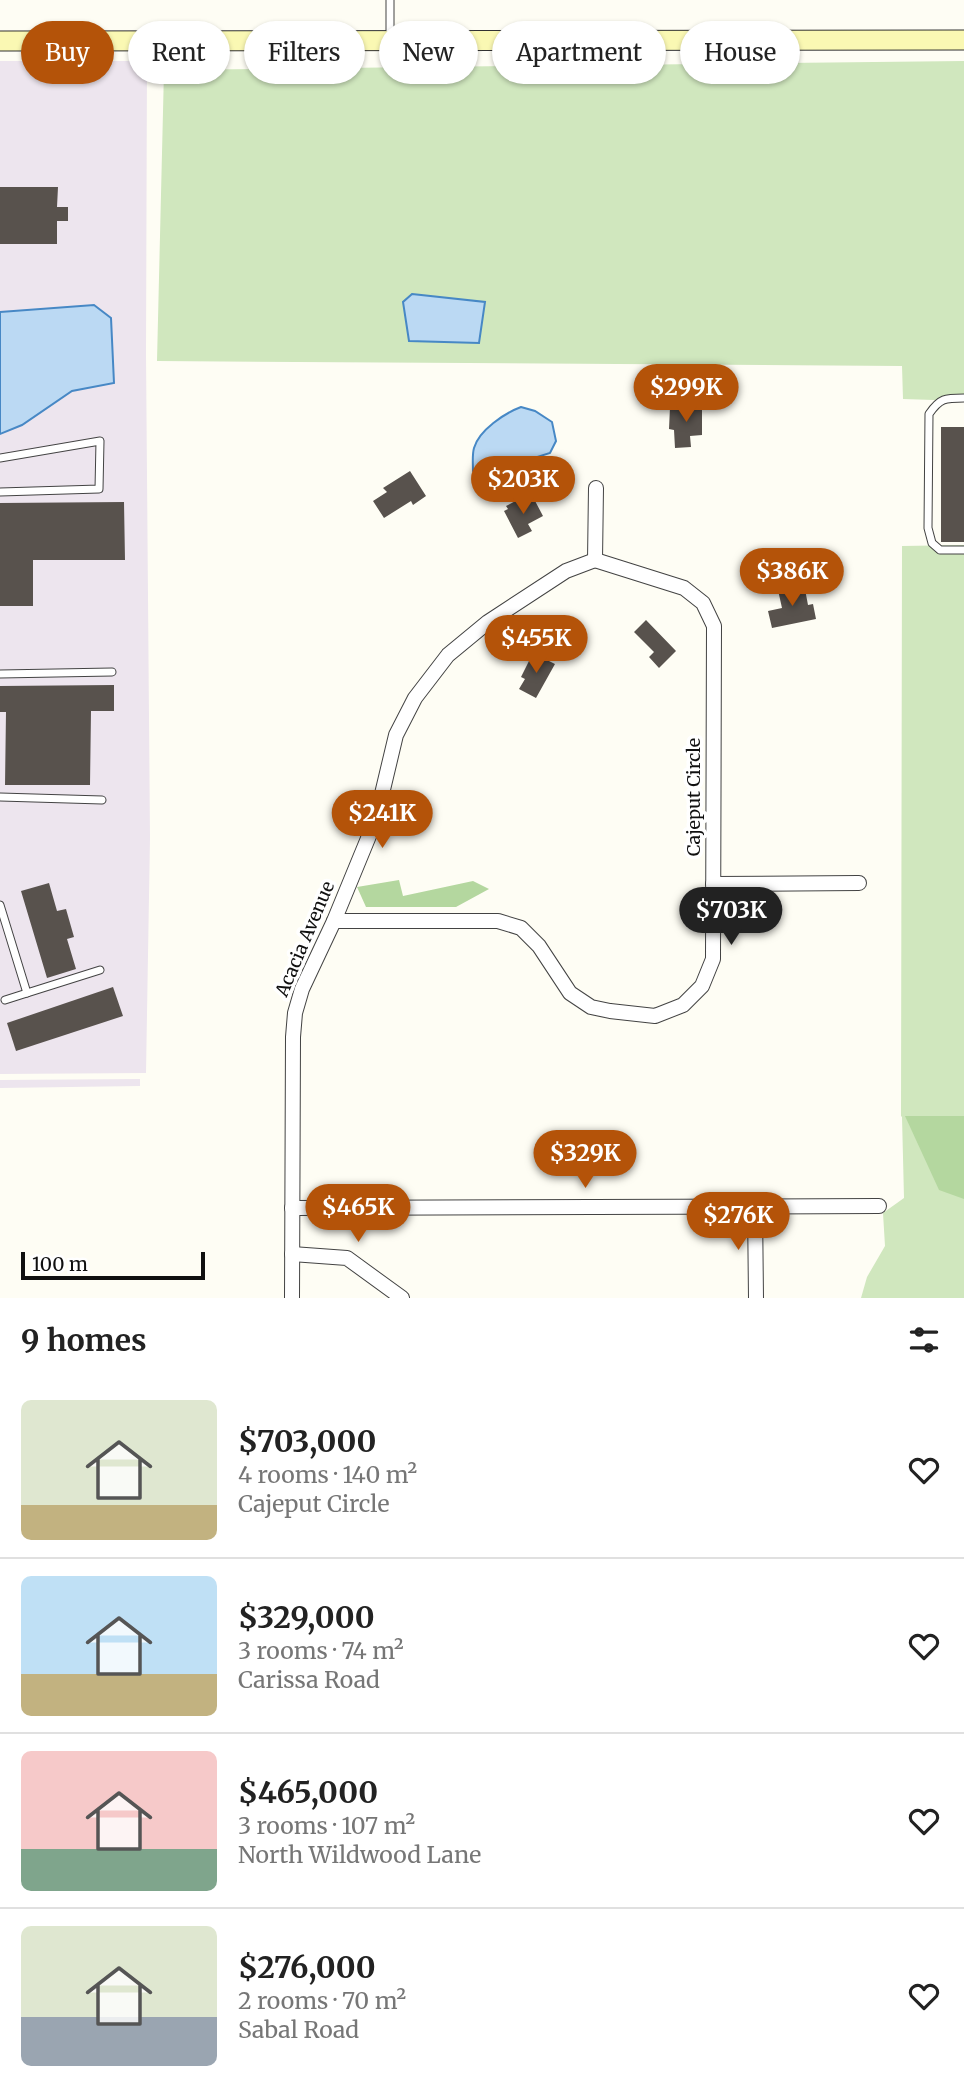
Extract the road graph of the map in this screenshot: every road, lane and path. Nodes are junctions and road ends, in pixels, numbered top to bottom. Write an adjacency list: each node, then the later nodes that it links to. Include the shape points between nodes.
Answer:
1 (390, 0): 2 (lane)
2 (390, 21)
3 (964, 40): 6 (main road)
4 (0, 41): 5 (main road)
5 (379, 41)
6 (478, 41)
7 (964, 398): 11 (lane, via 947,398 929,414 928,528 932,543 940,550)
8 (0, 458): 10 (lane, via 100,441 99,489)
9 (596, 488): 12 (street)
10 (0, 492)
11 (964, 550)
12 (595, 559): 18 (street, Cajeput Circle, via 684,588 703,603 714,626); 20 (street, Acacia Avenue, via 566,571 488,621 448,655 415,698 396,735 376,819)
13 (112, 672): 14 (lane)
14 (0, 674)
15 (0, 797): 16 (lane)
16 (102, 800)
17 (859, 883): 18 (street)
18 (713, 884): 20 (street, Cajeput Circle, via 713,959 702,986 683,1005 655,1016 591,1007 570,993 539,946 521,928 498,921)
19 (0, 905): 22 (lane)
20 (334, 921): 26 (street, Acacia Avenue, via 295,1013)
21 (100, 970): 22 (lane)
22 (27, 993): 23 (lane)
23 (5, 1000)
24 (879, 1206): 25 (street)
25 (755, 1207): 26 (street); 30 (street)
26 (292, 1208): 27 (street, Acacia Avenue)
27 (292, 1255): 28 (street, Acacia Avenue); 29 (street, via 347,1258)
28 (292, 1298)
29 (402, 1298)
30 (757, 1298)

